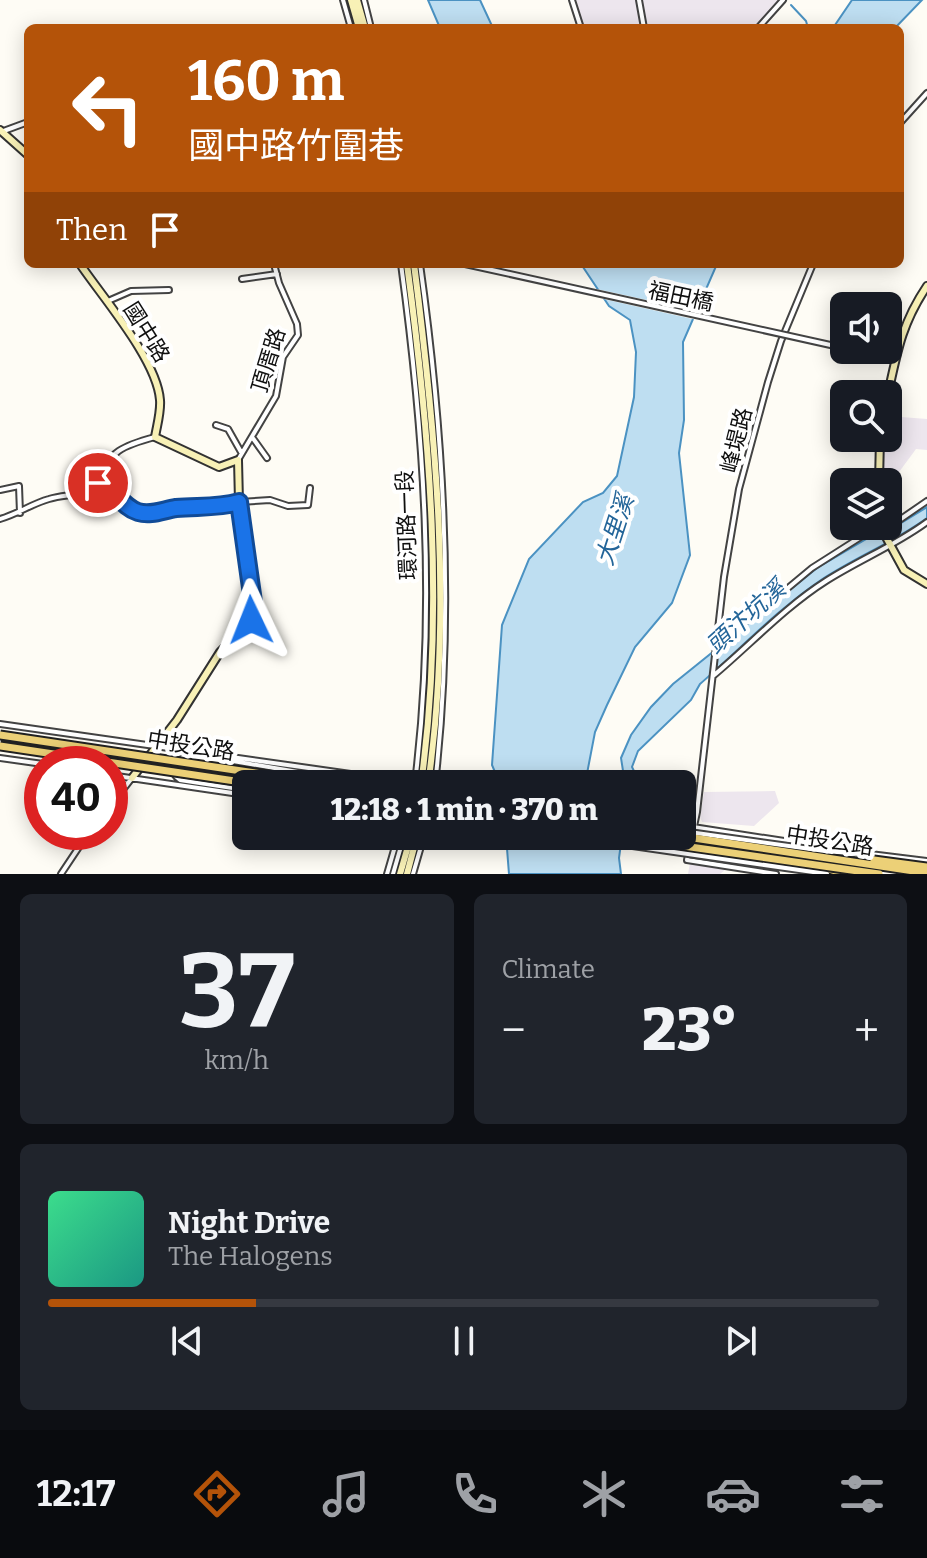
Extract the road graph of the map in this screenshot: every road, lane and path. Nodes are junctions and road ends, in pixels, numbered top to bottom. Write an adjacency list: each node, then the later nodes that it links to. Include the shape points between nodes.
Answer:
1 (343, 0): 8 (street)
2 (351, 0): 9 (street)
3 (357, 0): 10 (street)
4 (364, 0): 11 (street)
5 (572, 0): 12 (street)
6 (639, 0): 13 (street)
7 (783, 0): 14 (street)
8 (350, 24)
9 (358, 24)
10 (364, 24)
11 (370, 24)
12 (580, 24)
13 (643, 24)
14 (762, 24)
15 (927, 93): 16 (street)
16 (904, 119)
17 (24, 123): 18 (street)
18 (1, 131): 19 (street)
19 (24, 151)
20 (83, 268): 32 (street, 國中路)
21 (275, 268): 28 (street, 頂厝路)
22 (404, 268): 66 (street, 環河路一段, via 425,520 424,694)
23 (405, 268): 67 (street, 環河路一段, via 425,411 432,539 431,686)
24 (414, 268): 68 (street, 環河路一段, via 429,392 439,558 437,702)
25 (420, 268): 69 (street, 環河路一段, via 437,407 446,617)
26 (483, 268): 34 (street, 福田橋, bridge)
27 (811, 268): 53 (street, 峰堤路, via 781,341 752,435 733,519)
28 (277, 274): 29 (street); 37 (street, 頂厝路, via 298,335 283,357 276,396)
29 (242, 279)
30 (927, 286): 33 (street)
31 (169, 290): 32 (street, via 131,291)
32 (106, 302): 36 (street, 國中路, via 155,379 160,397)
33 (902, 331)
34 (830, 345)
35 (216, 425): 38 (street, via 228,429)
36 (155, 437): 38 (street, via 219,467); 40 (street, via 108,458)
37 (252, 437): 38 (street, 頂厝路); 39 (street)
38 (239, 456): 44 (street)
39 (267, 458)
40 (98, 483): 44 (street, via 109,485 136,512); 45 (street, via 89,492 53,498)
41 (310, 488): 44 (street, via 308,505)
42 (0, 490): 45 (street, via 19,486)
43 (927, 501): 46 (street)
44 (239, 502): 58 (street, via 253,614 220,652)
45 (20, 513): 47 (street)
46 (902, 518)
47 (0, 519)
48 (927, 522): 51 (street)
49 (859, 540): 53 (street, via 812,568)
50 (887, 540): 51 (street)
51 (888, 543): 52 (street, via 904,570); 54 (street, via 823,583)
52 (927, 584)
53 (716, 645): 54 (street)
54 (713, 676): 78 (street)
55 (0, 724): 58 (street)
56 (0, 735): 63 (main road, 中投公路, bridge)
57 (0, 746): 73 (main road, 中投公路, bridge)
58 (156, 748): 59 (street); 71 (street)
59 (181, 751): 60 (street); 72 (street, via 172,771)
60 (215, 756): 64 (street); 65 (street)
61 (0, 758): 62 (street)
62 (24, 761)
63 (235, 770)
64 (283, 770)
65 (314, 770)
66 (415, 770)
67 (422, 770)
68 (430, 770)
69 (436, 770)
70 (128, 777): 71 (street)
71 (132, 778): 74 (street); 75 (street)
72 (188, 781): 74 (street); 76 (street)
73 (232, 781)
74 (166, 782): 77 (street)
75 (128, 783)
76 (232, 789)
77 (232, 790)
78 (696, 816)
79 (696, 827): 91 (street)
80 (696, 836): 91 (street, bridge)
81 (696, 837): 92 (main road, 中投公路, bridge)
82 (696, 846): 92 (main road, 中投公路, bridge)
83 (77, 850): 95 (street)
84 (396, 850): 96 (street)
85 (398, 850): 97 (street)
86 (407, 850): 98 (street)
87 (413, 850): 99 (street)
88 (420, 850): 100 (street)
89 (660, 850): 102 (street, bridge)
90 (689, 850): 101 (street, via 687,860)
91 (862, 853): 93 (street); 104 (street)
92 (810, 859): 93 (main road, bridge); 94 (main road, 中投公路, bridge); 103 (main road, bridge); 105 (main road, 中投公路, bridge)
93 (927, 864)
94 (927, 873)
95 (61, 874)
96 (387, 874)
97 (393, 874)
98 (400, 874)
99 (407, 874)
100 (413, 874)
101 (776, 874)
102 (827, 874)
103 (845, 874)
104 (861, 874)
105 (879, 874)

